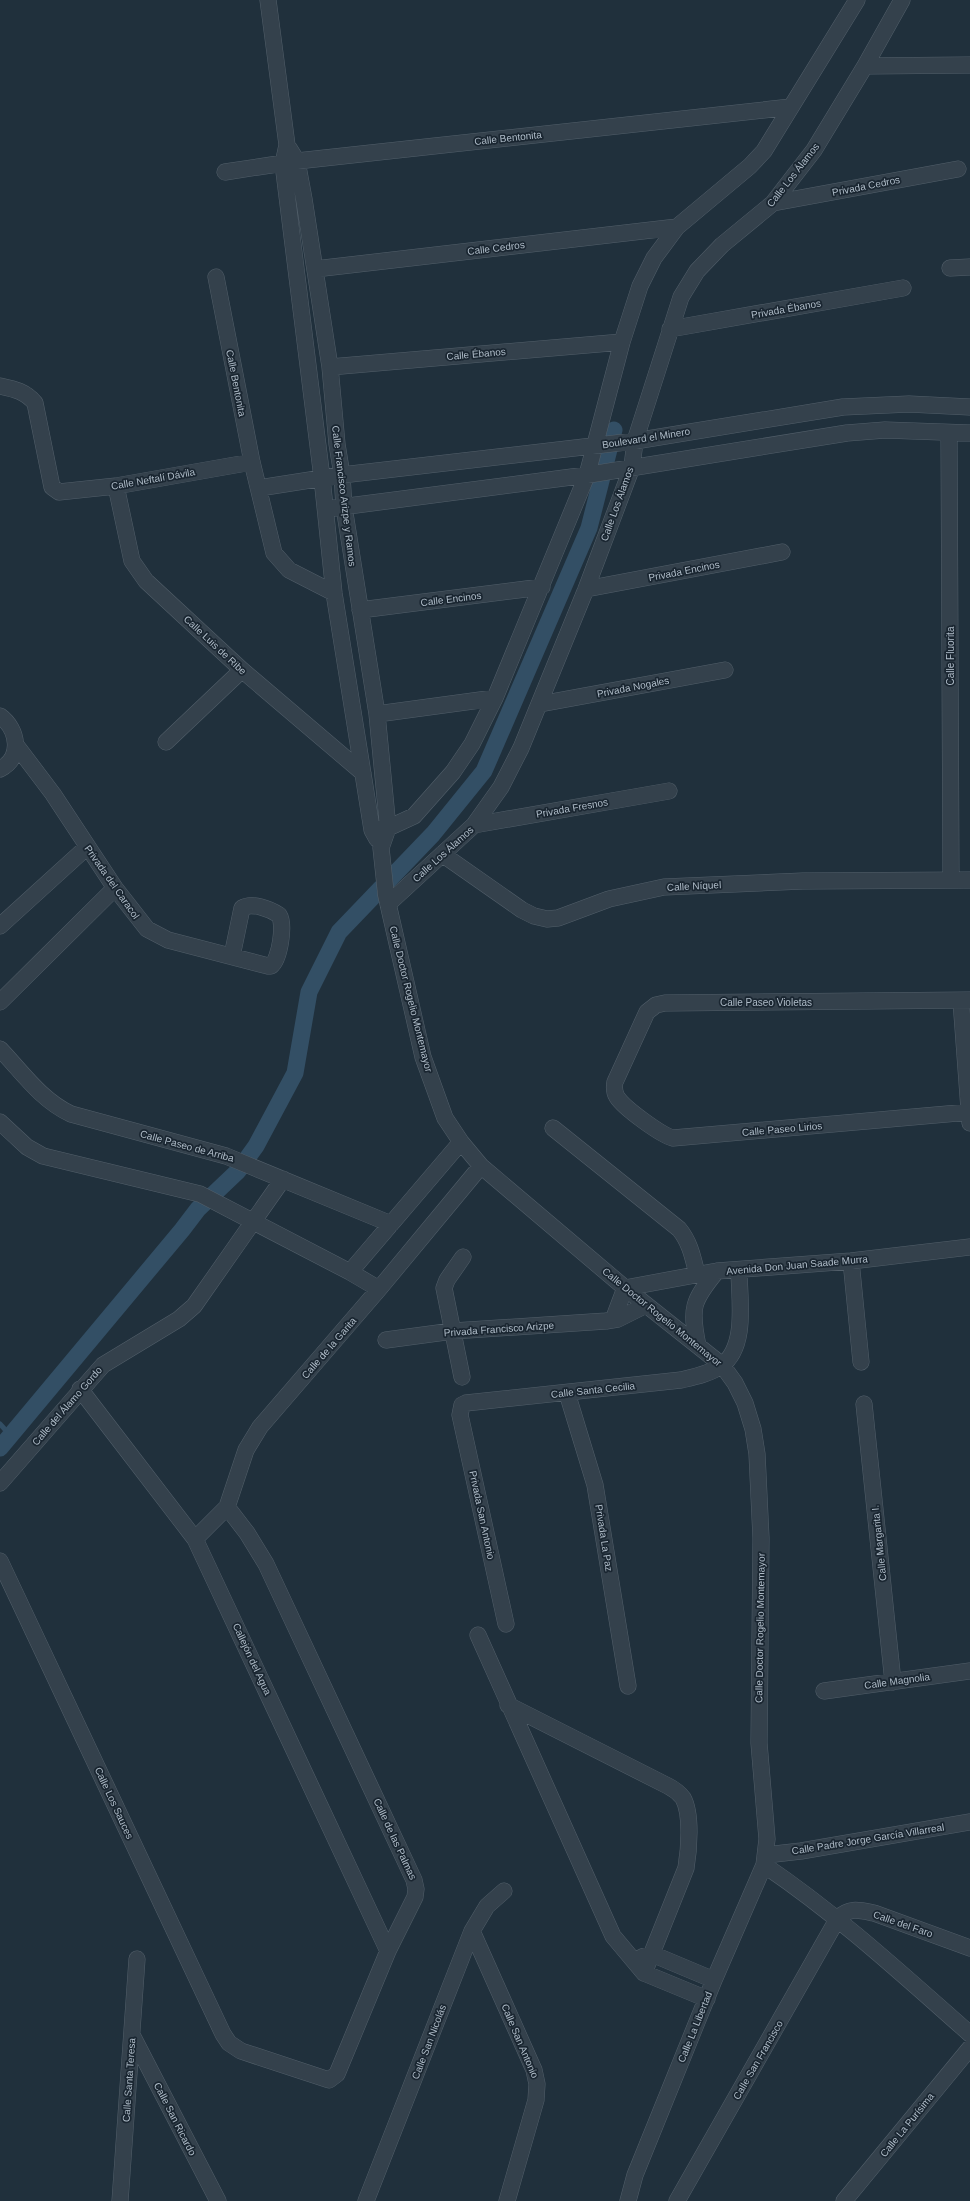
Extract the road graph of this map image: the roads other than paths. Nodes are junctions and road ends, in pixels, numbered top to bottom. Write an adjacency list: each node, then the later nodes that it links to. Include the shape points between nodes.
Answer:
1 (268, 0): 7 (street, Calle Francisco Arizpe y Ramos)
2 (857, 0): 6 (street)
3 (902, 0): 5 (street, Calle Los Álamos)
4 (970, 65): 5 (street)
5 (865, 66): 10 (street, Calle Los Álamos, via 814,150)
6 (791, 107): 7 (street, Calle Bentonita); 11 (street, via 774,137 750,166)
7 (290, 163): 9 (street, Calle Bentonita); 14 (street, Calle Francisco Arizpe y Ramos); 30 (street, Calle Francisco Arizpe y Ramos)
8 (958, 169): 10 (street, Privada Cedros)
9 (224, 172)
10 (773, 203): 17 (street, Calle Los Álamos, via 722,244 696,271 681,297)
11 (677, 227): 14 (street, Calle Cedros); 18 (street, via 654,258 640,286)
12 (970, 267): 13 (street)
13 (950, 268)
14 (314, 270): 19 (street, Calle Francisco Arizpe y Ramos)
15 (216, 277): 26 (street, Calle Bentonita)
16 (902, 288): 17 (street, Privada Ébanos)
17 (670, 329): 24 (street, Calle Los Álamos)
18 (622, 342): 19 (street, Calle Ébanos); 25 (street)
19 (330, 367): 29 (street, Calle Francisco Arizpe y Ramos)
20 (0, 386): 31 (street, Calle Neftalí Dávila, via 28,394 35,403 52,487 55,491)
21 (970, 407): 24 (street, Boulevard el Minero, via 909,404 843,407)
22 (949, 433): 23 (street); 27 (street, via 885,430 847,433); 55 (street, Calle Fluorita)
23 (970, 433)
24 (636, 440): 25 (street, Boulevard el Minero); 27 (street, Calle Los Álamos)
25 (605, 445): 28 (street); 29 (street, Boulevard el Minero)
26 (252, 462): 31 (street, Calle Neftalí Dávila); 32 (street, Calle Bentonita)
27 (632, 468): 28 (street); 37 (street, Calle Los Álamos)
28 (600, 473): 33 (street); 36 (street)
29 (342, 475): 30 (street, Boulevard el Minero); 33 (street, Calle Francisco Arizpe y Ramos)
30 (322, 478): 32 (street); 34 (street, Calle Francisco Arizpe y Ramos)
31 (116, 486): 40 (street, Calle Luis de Ribe, via 132,560 138,572)
32 (259, 488): 38 (street, Calle Bentonita, via 274,553 289,570)
33 (344, 507): 34 (street); 39 (street, Calle Francisco Arizpe y Ramos)
34 (324, 510): 38 (street, Calle Francisco Arizpe y Ramos)
35 (782, 552): 37 (street, Privada Encinos)
36 (542, 587): 39 (street, Calle Encinos); 42 (street)
37 (586, 589): 43 (street, Calle Los Álamos)
38 (334, 593): 49 (street, Calle Francisco Arizpe y Ramos)
39 (360, 610): 44 (street, Calle Francisco Arizpe y Ramos)
40 (242, 670): 46 (street); 49 (street, Calle Luis de Ribe)
41 (725, 670): 43 (street, Privada Nogales)
42 (496, 698): 44 (street); 52 (street, via 472,744 426,805 414,816)
43 (540, 704): 51 (street, Calle Los Álamos, via 502,788)
44 (377, 714): 52 (street, Calle Francisco Arizpe y Ramos)
45 (0, 716): 47 (street, Privada del Caracol, via 8,722 14,733)
46 (166, 742)
47 (16, 745): 48 (street, via 12,758); 53 (street, Privada del Caracol)
48 (0, 769)
49 (364, 773): 52 (street, Calle Francisco Arizpe y Ramos)
50 (669, 791): 51 (street, Privada Fresnos)
51 (474, 825): 54 (street, Calle Los Álamos)
52 (380, 829): 58 (street, Calle Francisco Arizpe y Ramos)
53 (88, 847): 57 (street, Privada del Caracol); 59 (street)
54 (442, 854): 55 (street, Calle Níquel, via 522,910 547,919 558,918 609,899 664,887 803,881); 58 (street, Calle Los Álamos)
55 (951, 880): 56 (street, Calle Níquel)
56 (970, 880)
57 (115, 888): 60 (street, Privada del Caracol, via 138,921 156,935); 62 (street)
58 (387, 899): 68 (street, Calle Doctor Rogelio Montemayor, via 423,1057 445,1118)
59 (0, 926)
60 (232, 956): 60 (street, Privada del Caracol, via 268,966 274,965 283,926 282,920 274,912 262,908 242,908)
61 (965, 1000): 64 (street, Calle Paseo Violetas, via 656,1005 644,1018); 65 (street)
62 (0, 1002)
63 (0, 1049): 70 (street, Calle Paseo de Arriba, via 44,1097 71,1114 226,1156)
64 (614, 1088): 65 (street, Calle Paseo Lirios, via 617,1098 659,1132 673,1138)
65 (970, 1116)
66 (0, 1122): 71 (street, via 27,1147 43,1156 200,1194)
67 (554, 1128): 79 (street, via 679,1229 690,1246)
68 (461, 1142): 69 (street, Calle Doctor Rogelio Montemayor); 72 (street)
69 (481, 1166): 80 (street, Calle Doctor Rogelio Montemayor); 81 (street, Calle de la Garita)
70 (282, 1179): 71 (street, Calle del Álamo Gordo); 72 (street, Calle Paseo de Arriba)
71 (252, 1221): 78 (street); 90 (street, Calle del Álamo Gordo, via 194,1306 179,1319 103,1365)
72 (391, 1224): 78 (street)
73 (970, 1247): 75 (street, Avenida Don Juan Saade Murra)
74 (463, 1257): 84 (street, via 444,1288)
75 (851, 1261): 76 (street, Avenida Don Juan Saade Murra); 87 (street)
76 (739, 1270): 77 (street, Avenida Don Juan Saade Murra); 88 (street, via 738,1340 734,1351)
77 (717, 1271): 79 (street, Avenida Don Juan Saade Murra); 86 (street, via 696,1298 693,1322)
78 (350, 1272): 81 (street)
79 (697, 1274): 80 (street, Avenida Don Juan Saade Murra)
80 (625, 1288): 82 (street, Calle Doctor Rogelio Montemayor); 83 (street)
81 (379, 1289): 95 (street, Calle de la Garita, via 260,1427 246,1450)
82 (646, 1305): 83 (street, Privada Francisco Arizpe); 86 (street, Calle Doctor Rogelio Montemayor)
83 (613, 1320): 84 (street, Privada Francisco Arizpe)
84 (453, 1331): 85 (street, Privada Francisco Arizpe); 89 (street)
85 (386, 1340)
86 (698, 1346): 88 (street, Calle Doctor Rogelio Montemayor)
87 (861, 1362)
88 (722, 1365): 91 (street, Calle Santa Cecilia, via 706,1374 681,1380); 106 (street, Calle Doctor Rogelio Montemayor, via 735,1383 751,1422 760,1486 759,1743 767,1839)
89 (462, 1377)
90 (80, 1389): 94 (street, Calle del Álamo Gordo); 96 (street, Callejón del Agua)
91 (568, 1393): 93 (street, Calle Santa Cecilia); 102 (street, Privada La Paz, via 595,1485)
92 (864, 1404): 101 (street, Calle Margarita I.)
93 (462, 1405): 98 (street, Privada San Antonio, via 460,1415)
94 (0, 1483)
95 (227, 1507): 96 (street, Calle de la Garita); 111 (street, Calle de las Palmas, via 266,1564 414,1880 415,1897)
96 (195, 1539): 111 (street, Callejón del Agua)
97 (0, 1561): 120 (street, Calle Los Sauces, via 223,2034)
98 (506, 1624)
99 (478, 1635): 104 (street)
100 (970, 1671): 101 (street, Calle Magnolia)
101 (893, 1682): 103 (street, Calle Magnolia)
102 (628, 1686)
103 (824, 1691)
104 (508, 1705): 112 (street, via 668,1786 683,1799 687,1811 689,1850 686,1868); 114 (street, via 613,1936 621,1948)
105 (970, 1822): 106 (street, Calle Padre Jorge García Villarreal, via 801,1851)
106 (765, 1860): 108 (street); 116 (street, Calle La Libertad)
107 (504, 1891): 109 (street, Calle San Nicolás, via 487,1906)
108 (838, 1918): 110 (street, Calle del Faro, via 851,1909 859,1909); 118 (street); 127 (street, Calle San Francisco)
109 (472, 1932): 124 (street, Calle San Nicolás); 125 (street, Calle San Antonio, via 534,2070 537,2084 536,2100)
110 (970, 1948)
111 (388, 1951): 120 (street, Calle de las Palmas, via 334,2078 322,2079 242,2051)
112 (652, 1954): 114 (street); 115 (street); 116 (street)
113 (137, 1959): 119 (street, Calle Santa Teresa)
114 (634, 1959): 115 (street)
115 (644, 1973): 117 (street)
116 (714, 1980): 117 (street, Calle La Libertad)
117 (706, 1999): 126 (street, Calle La Libertad, via 635,2175)
118 (970, 2034)
119 (132, 2037): 122 (street, Calle Santa Teresa); 123 (street, Calle San Ricardo)
120 (230, 2043)
121 (970, 2048): 128 (street, Calle La Purísima)
122 (120, 2201)
123 (218, 2201)
124 (366, 2201)
125 (507, 2201)
126 (628, 2201)
127 (677, 2201)
128 (844, 2201)

